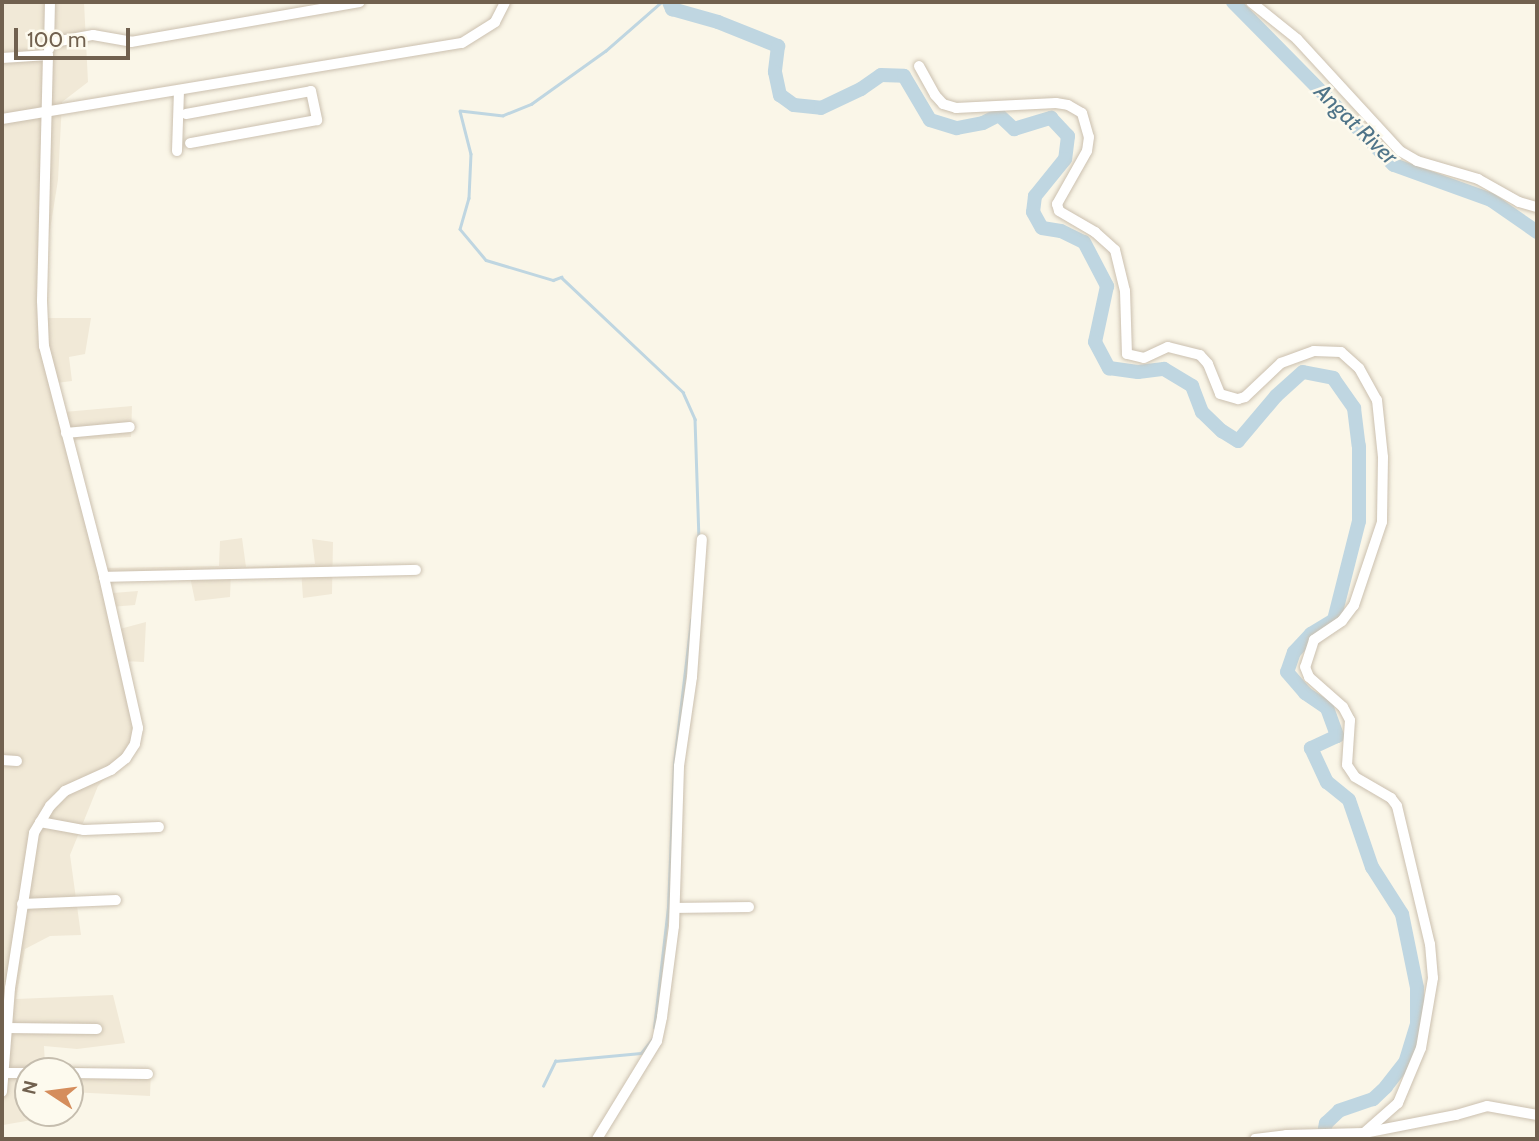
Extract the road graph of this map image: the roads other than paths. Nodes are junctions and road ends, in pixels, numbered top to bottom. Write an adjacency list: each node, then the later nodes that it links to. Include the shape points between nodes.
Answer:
1 (50, 2): 5 (street)
2 (360, 2): 5 (street, via 131,41 93,35)
3 (505, 2): 8 (street, via 495,22 462,43)
4 (1251, 2): 16 (street, via 1297,39 1400,151)
5 (48, 49): 6 (street); 11 (street)
6 (2, 58)
7 (919, 66): 38 (street, via 943,104 1026,107 1056,103 1082,113 1089,137 1087,151 1057,204 1059,211 1115,250 1125,291 1127,354 1144,358 1168,347 1200,355 1220,394 1238,399 1281,363 1314,351 1341,352 1360,368 1377,400 1383,457 1382,522 1354,605 1342,621 1314,640 1305,667 1350,720 1347,765 1355,777 1391,798 1396,806 1430,944 1433,978 1417,1059 1398,1103)
8 (257, 78): 9 (street); 10 (street)
9 (179, 91): 11 (street); 15 (street)
10 (260, 100): 12 (street); 14 (street, via 311,91 317,120)
11 (47, 113): 13 (street); 18 (street, via 42,314 44,346)
12 (186, 114)
13 (2, 118)
14 (190, 144)
15 (177, 151)
16 (1537, 207)
17 (130, 426): 18 (street)
18 (66, 433): 21 (street)
19 (702, 539): 29 (street, via 699,651 679,766)
20 (416, 570): 21 (street)
21 (104, 577): 24 (street, via 137,718 136,740 122,762 65,791)
22 (2, 761): 23 (street)
23 (17, 761)
24 (40, 822): 25 (street, via 84,830); 27 (street)
25 (159, 827)
26 (116, 900): 27 (street)
27 (22, 904): 30 (street)
28 (749, 907): 29 (street)
29 (675, 908): 39 (street, via 659,1037)
30 (5, 1028): 31 (street); 32 (street)
31 (97, 1029)
32 (4, 1073): 33 (street); 36 (street)
33 (14, 1073)
34 (84, 1073): 35 (street)
35 (148, 1074)
36 (2, 1092)
37 (1537, 1115): 38 (street, via 1487,1105)
38 (1364, 1133): 40 (street)
39 (597, 1139)
40 (1255, 1139)

